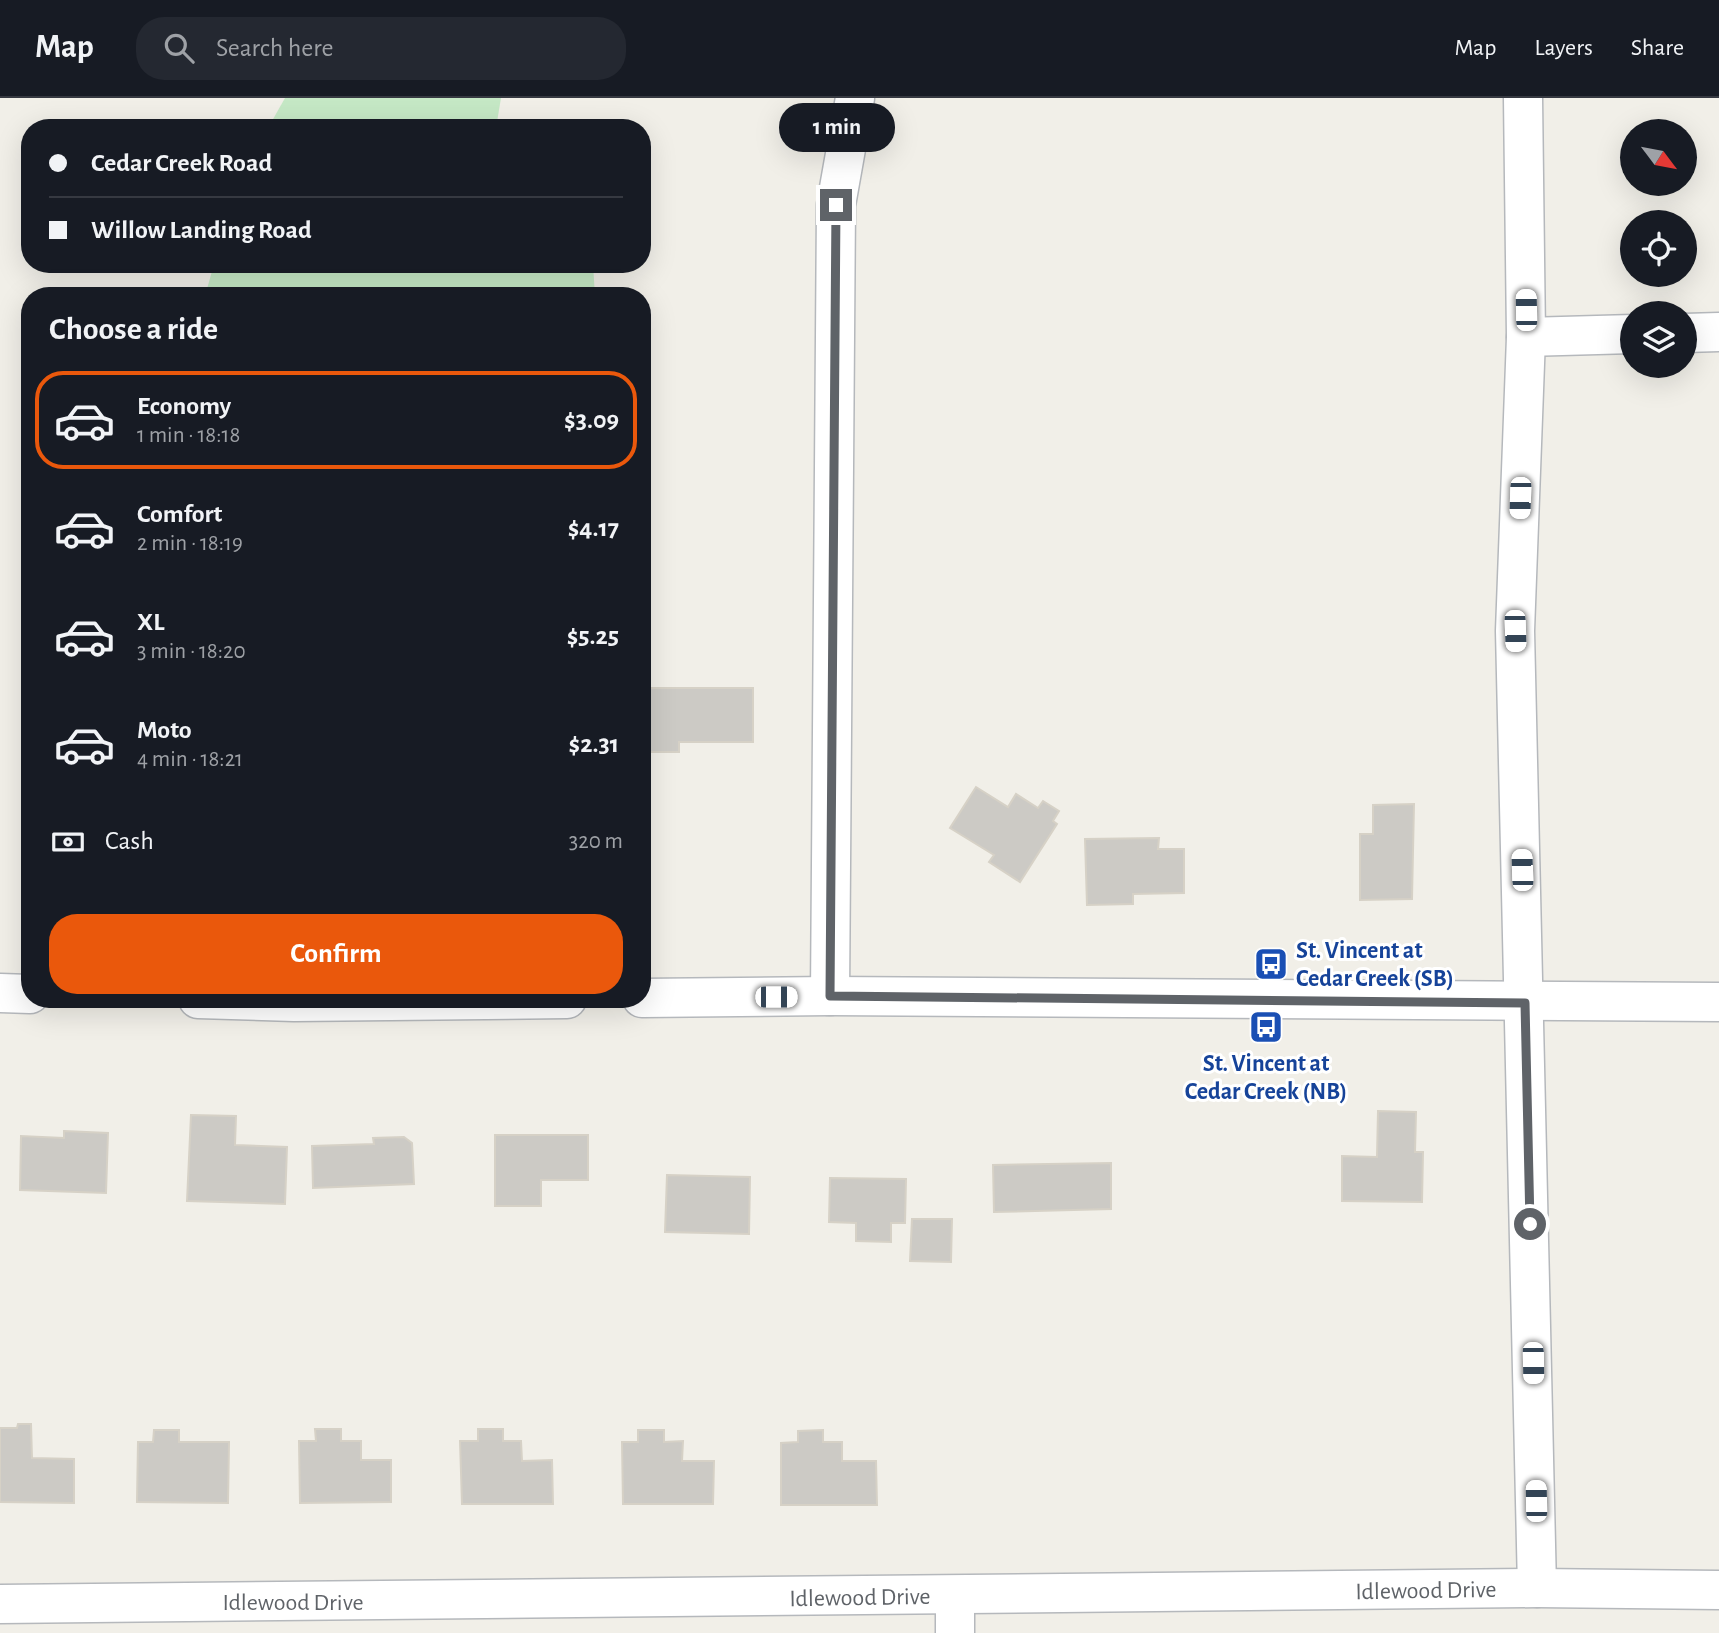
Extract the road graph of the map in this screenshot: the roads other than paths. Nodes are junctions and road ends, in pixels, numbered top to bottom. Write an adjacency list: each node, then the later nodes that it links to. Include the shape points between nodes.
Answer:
1 (855, 98): 9 (street, via 836,205)
2 (1523, 98): 6 (street)
3 (1697, 332): 4 (street)
4 (1719, 332)
5 (1620, 334): 6 (street)
6 (1527, 337): 12 (street, via 1515,631)
7 (0, 993): 8 (street)
8 (21, 994)
9 (830, 996): 10 (street); 12 (street)
10 (651, 998)
11 (1719, 1002): 12 (street)
12 (1525, 1003): 13 (street)
13 (1537, 1588): 14 (street, Idlewood Drive); 16 (street, Idlewood Drive)
14 (1719, 1590)
15 (0, 1604): 17 (street, Idlewood Drive)
16 (955, 1615): 17 (street, Idlewood Drive)
17 (349, 1618)

